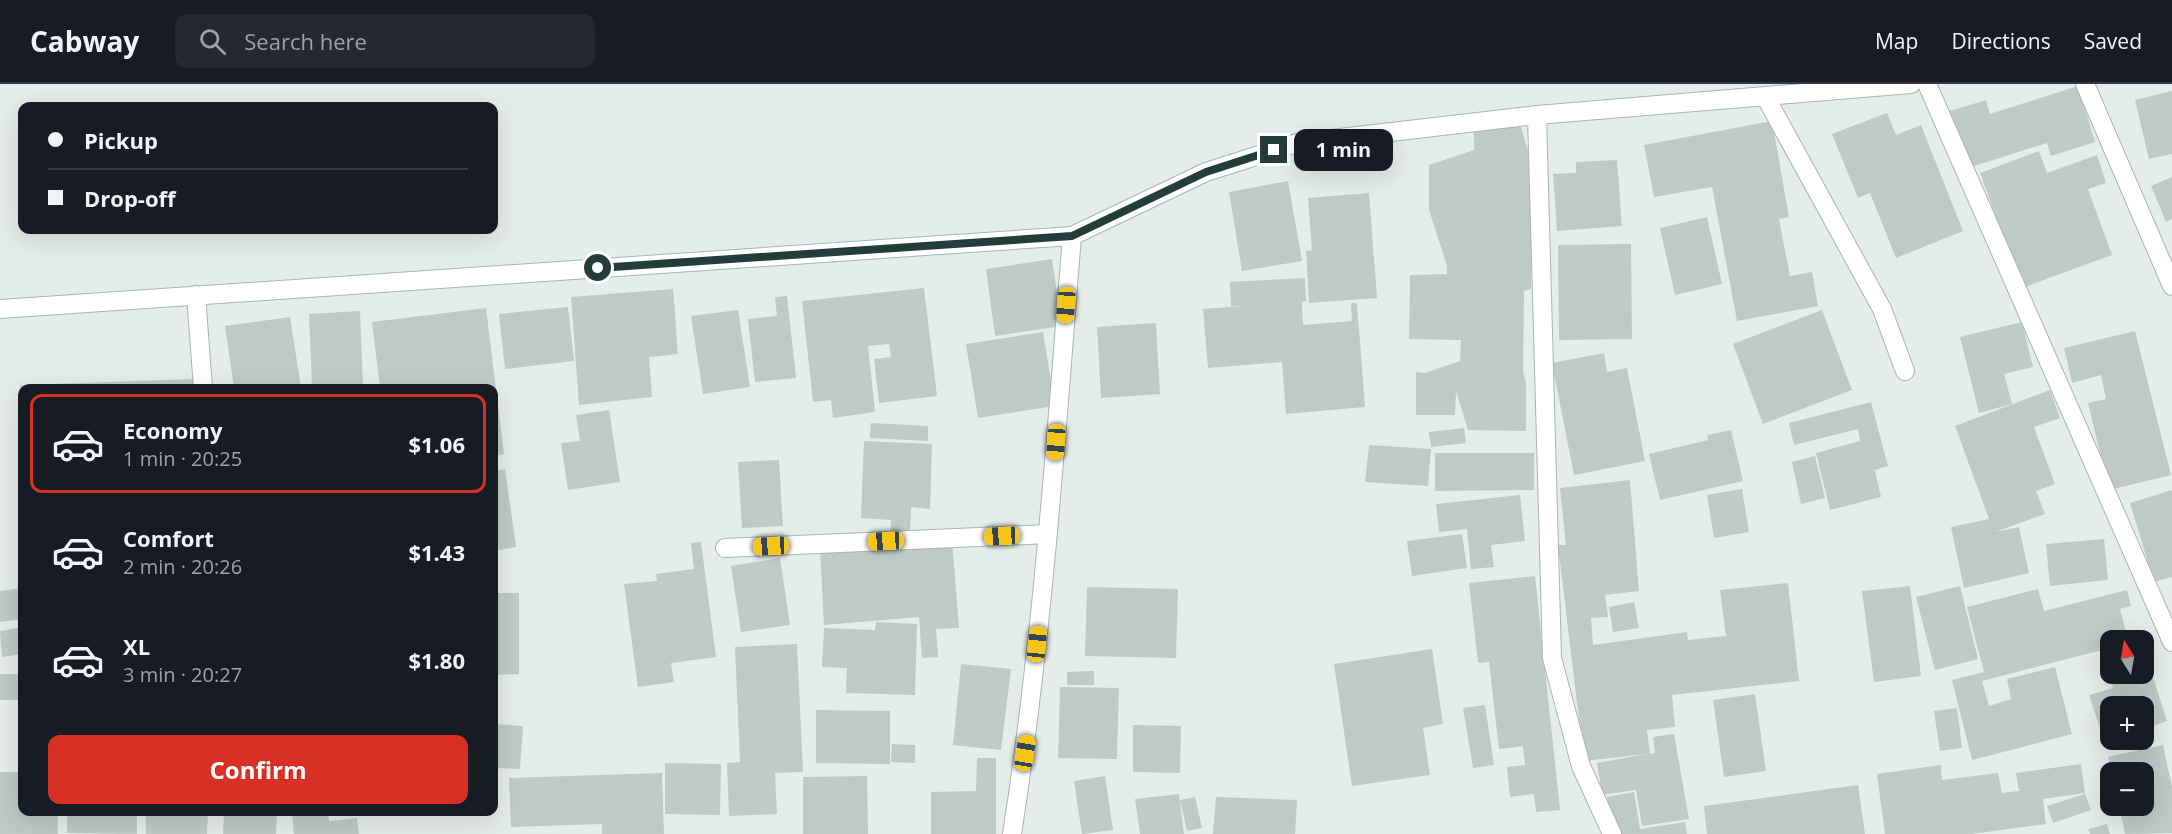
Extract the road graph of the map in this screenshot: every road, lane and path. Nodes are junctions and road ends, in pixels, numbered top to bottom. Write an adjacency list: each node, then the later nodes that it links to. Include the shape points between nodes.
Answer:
1 (1911, 84): 4 (street)
2 (1927, 84): 14 (street)
3 (2085, 84): 7 (street)
4 (1765, 96): 5 (street); 10 (street, via 1882,309)
5 (1537, 115): 6 (street, via 1297,143 1206,172); 16 (street, via 1551,658 1581,766)
6 (1072, 236): 8 (street); 12 (street)
7 (2172, 286)
8 (196, 295): 9 (street); 11 (street)
9 (0, 309)
10 (1905, 371)
11 (203, 384)
12 (1048, 534): 13 (street); 15 (street, via 1028,733)
13 (724, 548)
14 (2172, 642)
15 (1012, 834)
16 (1612, 834)

